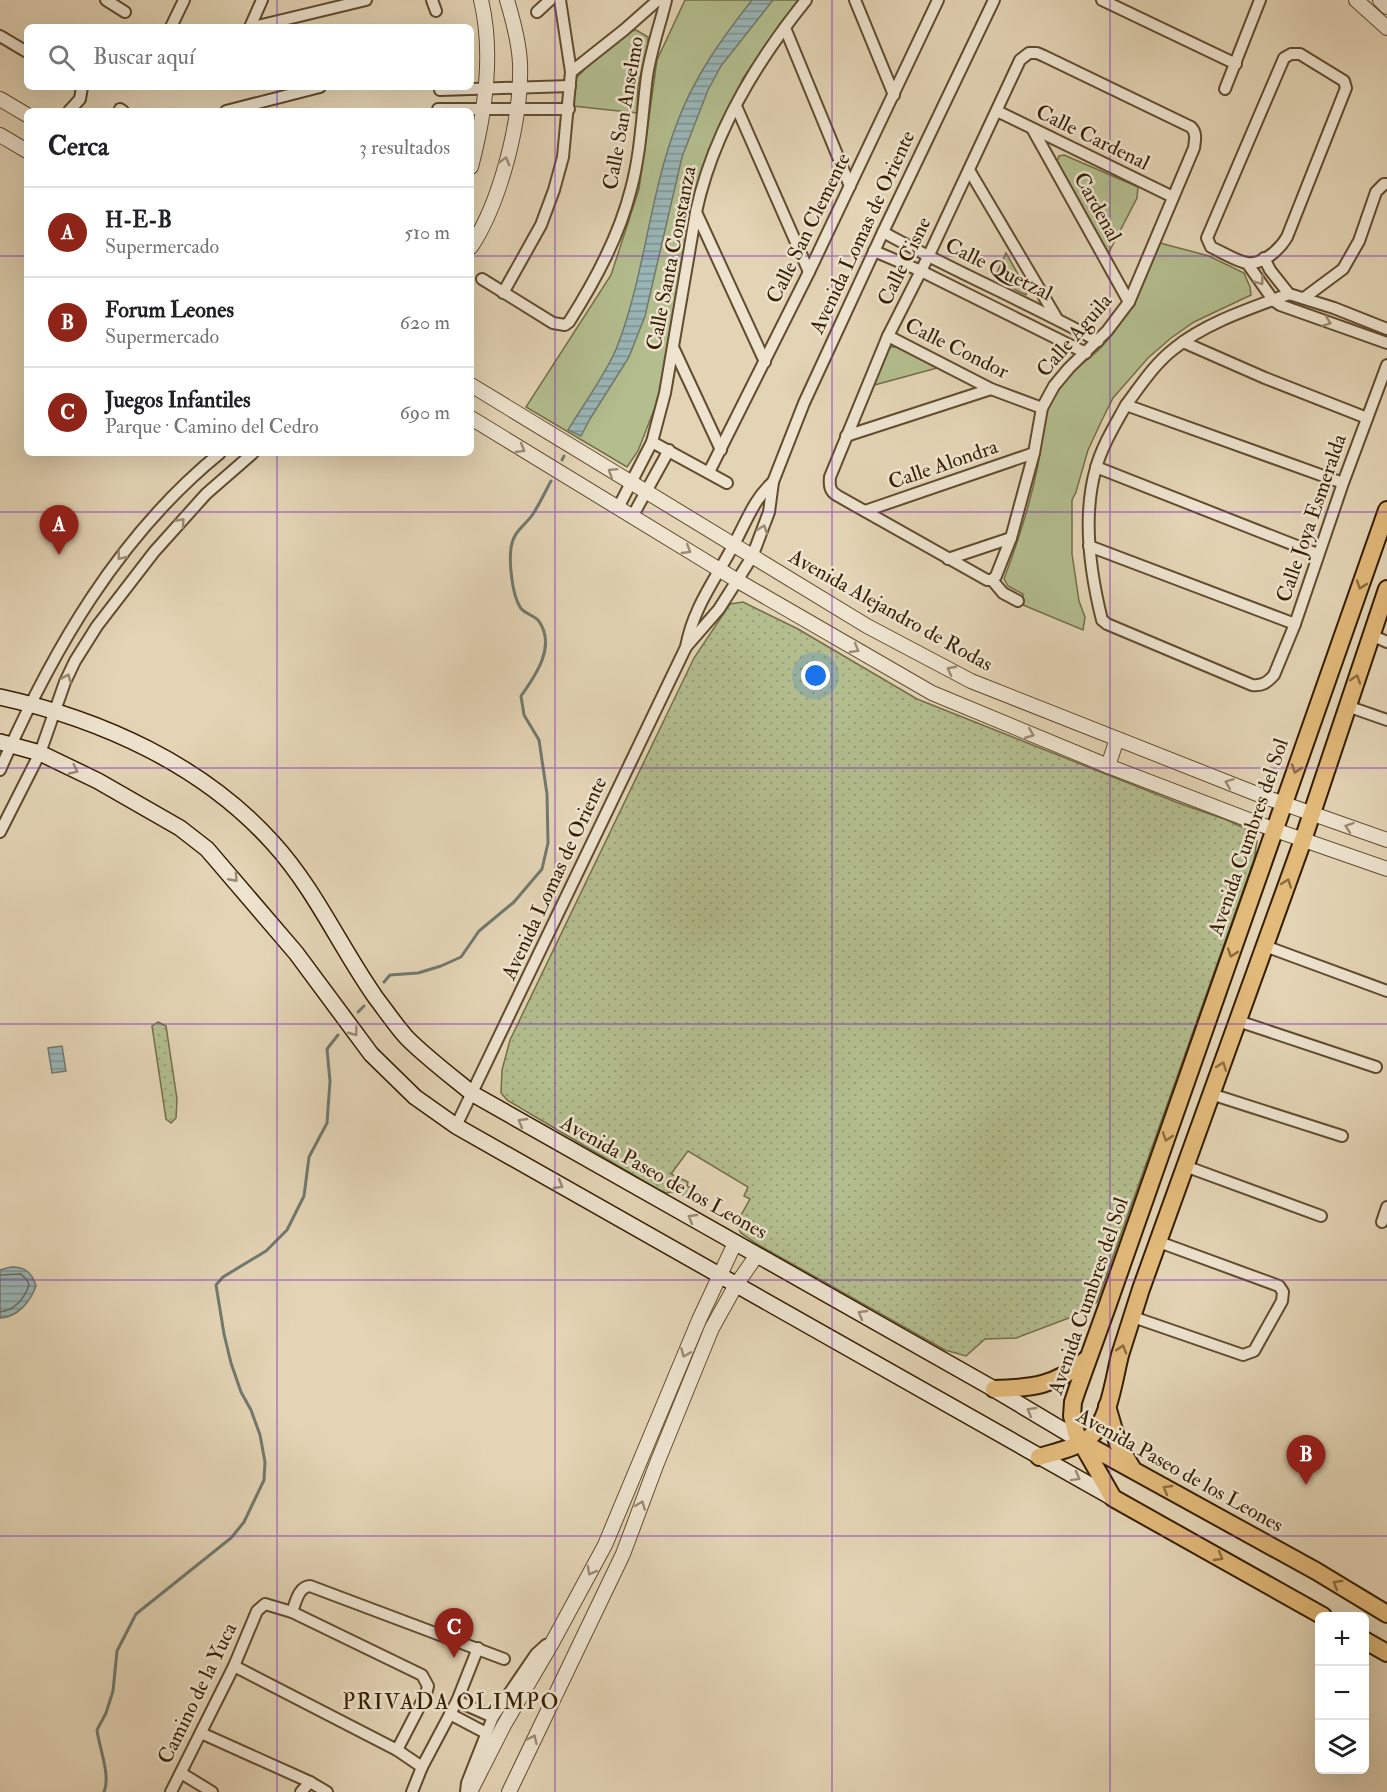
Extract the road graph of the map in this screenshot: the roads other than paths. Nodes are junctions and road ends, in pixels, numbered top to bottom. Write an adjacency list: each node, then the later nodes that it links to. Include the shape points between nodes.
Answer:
1 (106, 0): 22 (street)
2 (184, 0): 24 (street)
3 (262, 0): 25 (street)
4 (366, 0): 26 (street)
5 (432, 0): 21 (street)
6 (481, 0): 40 (street, via 486,36)
7 (507, 0): 34 (street, via 520,61)
8 (550, 0): 23 (street)
9 (560, 0): 32 (street)
10 (658, 0): 32 (street)
11 (666, 0): 74 (street, Calle San Anselmo, via 647,76 631,190 594,283 565,325 553,323)
12 (806, 0): 27 (street, Calle Santa Constanza)
13 (855, 0): 41 (street)
14 (994, 0): 65 (street, Avenida Lomas de Oriente)
15 (1102, 0): 31 (street)
16 (1260, 0): 31 (street)
17 (1356, 0): 28 (street)
18 (1380, 0): 20 (street)
19 (936, 2): 41 (street, Calle San Clemente)
20 (1387, 7)
21 (436, 11)
22 (125, 12)
23 (537, 12)
24 (172, 24)
25 (253, 24)
26 (265, 24)
27 (785, 28): 44 (street, Calle Santa Constanza); 62 (street)
28 (1387, 28)
29 (0, 36): 30 (street)
30 (24, 50)
31 (1236, 64): 35 (street)
32 (571, 72): 33 (street)
33 (570, 86): 34 (street); 50 (street)
34 (519, 88): 40 (street); 49 (street)
35 (1225, 89)
36 (82, 90): 45 (street)
37 (308, 90): 43 (street)
38 (440, 90): 48 (street)
39 (474, 90): 40 (street)
40 (485, 90): 52 (street)
41 (894, 95): 62 (street, Calle San Clemente)
42 (0, 99): 54 (street)
43 (251, 105): 46 (street); 47 (street)
44 (736, 106): 64 (street, Calle Santa Constanza, via 710,161); 72 (street)
45 (72, 108)
46 (238, 108)
47 (256, 108)
48 (438, 108)
49 (517, 109): 50 (street); 52 (street); 66 (street, one-way to 49, via 488,216)
50 (569, 109): 74 (street, via 554,190 541,225)
51 (474, 110): 52 (street)
52 (483, 110): 59 (street)
53 (997, 111): 55 (street, Calle Cardenal); 56 (street, Calle Cisne, via 1020,60 1036,53); 60 (street, Calle Cisne)
54 (24, 114)
55 (1033, 130): 63 (street, Calle Cardenal); 78 (street, Cardenal)
56 (1194, 130): 63 (street, Calle Aguila, via 1194,148)
57 (0, 135): 58 (street)
58 (24, 149)
59 (474, 155)
60 (969, 170): 68 (street, Calle Cisne); 79 (street)
61 (1385, 184): 76 (street, via 1376,192 1350,259)
62 (850, 186): 72 (street, Calle San Clemente)
63 (1173, 197): 78 (street, Calle Aguila)
64 (696, 212): 85 (street, Calle Santa Constanza); 87 (street)
65 (883, 232): 67 (street, Avenida Lomas de Oriente); 68 (street, Calle Quetzal)
66 (474, 242)
67 (874, 250): 71 (street, Calle Quetzal); 104 (street, Avenida Lomas de Oriente, via 804,403)
68 (928, 257): 71 (street, Calle Cisne); 79 (street, Calle Quetzal)
69 (1264, 258): 70 (street); 70 (street, via 1287,237 1346,88 1344,81 1300,54 1284,58 1207,238 1211,247); 75 (street)
70 (1247, 263): 77 (street, one-way to 77)
71 (921, 271): 81 (street, Calle Cisne); 86 (street, Calle Quetzal)
72 (809, 272): 87 (street, Calle San Clemente)
73 (482, 279): 74 (street)
74 (503, 293)
75 (1289, 294): 76 (street); 77 (street)
76 (1304, 298): 80 (street)
77 (1273, 300): 83 (street, via 1254,305); 84 (street, one-way to 84)
78 (1129, 302): 82 (street, Calle Aguila)
79 (1056, 318): 82 (street, Calle Quetzal)
80 (1387, 329)
81 (888, 336): 90 (street, Calle Condor); 95 (street, Calle Cisne)
82 (1098, 341): 86 (street, Calle Aguila)
83 (1183, 342): 91 (street, via 1163,358); 93 (street)
84 (1387, 344)
85 (673, 346): 96 (street, Calle Santa Constanza); 98 (street)
86 (1086, 353): 92 (street, Calle Aguila, via 1054,386)
87 (765, 362): 98 (street, Calle San Clemente)
88 (1387, 365): 93 (street, Calle Joya Esmeralda)
89 (474, 387): 105 (street, Avenida Alejandro de Rodas, one-way to 89)
90 (991, 389): 92 (street, Calle Condor); 95 (street)
91 (1126, 405): 102 (street); 107 (street)
92 (1042, 408): 99 (street, Calle Aguila)
93 (1367, 418): 107 (street, Calle Joya Esmeralda)
94 (474, 420): 109 (street, one-way to 109)
95 (846, 436): 111 (street, Calle Cisne, via 830,477 830,489)
96 (652, 442): 97 (street); 105 (street, Calle Santa Constanza)
97 (669, 450): 103 (street); 108 (street)
98 (721, 450): 103 (street, Calle San Clemente)
99 (1034, 453): 111 (street, Calle Alondra); 113 (street, Calle Aguila)
100 (216, 456): 130 (street, one-way to 130, via 169,501 119,558 71,627)
101 (245, 456): 133 (street, one-way to 101, via 75,661 97,626 154,552)
102 (1096, 467): 115 (street, via 1088,516); 116 (street)
103 (709, 472): 106 (street)
104 (773, 482): 114 (street, Avenida Lomas de Oriente, via 756,501); 117 (street, Avenida Lomas de Oriente, one-way to 104, via 769,512)
105 (630, 483): 108 (street, Avenida Alejandro de Rodas); 109 (street, Calle Santa Constanza)
106 (727, 483)
107 (1342, 483): 116 (street, Calle Joya Esmeralda)
108 (646, 493): 112 (street); 114 (street, Avenida Alejandro de Rodas)
109 (618, 508): 112 (street)
110 (1387, 510): 140 (main road, Avenida Cumbres del Sol, one-way to 140)
111 (865, 511): 118 (street, Calle Cisne)
112 (632, 517): 119 (street, one-way to 119)
113 (1011, 538): 118 (street); 120 (street, Calle Aguila)
114 (733, 546): 117 (street, Avenida Alejandro de Rodas); 119 (street, Avenida Lomas de Oriente)
115 (1089, 546): 124 (street); 124 (street, Calle Joya Esmeralda, via 1102,620 1252,685 1268,682 1274,675)
116 (1317, 554): 124 (street, Calle Joya Esmeralda)
117 (752, 556): 121 (street, Avenida Lomas de Oriente); 128 (street, Avenida Alejandro de Rodas, one-way to 117, via 867,626)
118 (948, 559): 120 (street, Calle Cisne, via 982,579)
119 (719, 569): 121 (street); 127 (street, Avenida Lomas de Oriente, via 694,616)
120 (992, 580): 123 (street, Calle Cisne, via 1003,593)
121 (738, 581): 127 (street, Avenida Lomas de Oriente); 131 (street, one-way to 131)
122 (1387, 589): 125 (main road)
123 (1018, 601)
124 (1295, 624)
125 (1371, 635): 126 (street); 132 (main road, one-way to 125)
126 (1387, 642)
127 (686, 647): 151 (street, Avenida Lomas de Oriente)
128 (971, 681): 131 (street); 135 (street, Avenida Alejandro de Rodas)
129 (0, 698): 130 (main road, Avenida Paseo de los Leones)
130 (30, 704): 133 (main road, Avenida Paseo de los Leones); 136 (street)
131 (961, 706): 138 (street, one-way to 138)
132 (1347, 706): 134 (street); 141 (main road)
133 (54, 712): 137 (street); 151 (main road, Avenida Paseo de los Leones, via 168,760 239,808 294,871 326,915 355,966 407,1037)
134 (1387, 720)
135 (1117, 739): 138 (street); 140 (street, Avenida Alejandro de Rodas, one-way to 135)
136 (6, 744): 137 (main road); 139 (street)
137 (40, 753): 143 (street); 153 (main road, one-way to 153, via 180,828 207,849 296,953 371,1054 416,1097)
138 (1108, 766): 142 (street)
139 (0, 770)
140 (1284, 804): 141 (street, Avenida Alejandro de Rodas); 142 (main road, Avenida Cumbres del Sol)
141 (1311, 814): 144 (main road); 145 (street, Avenida Alejandro de Rodas, one-way to 141)
142 (1275, 830): 144 (street); 167 (main road, Avenida Cumbres del Sol, one-way to 167)
143 (0, 832)
144 (1303, 840): 146 (street); 147 (main road, one-way to 144)
145 (1387, 840)
146 (1387, 869)
147 (1265, 945): 148 (street); 149 (main road)
148 (1387, 991)
149 (1238, 1021): 150 (street); 152 (main road, one-way to 149)
150 (1376, 1067)
151 (473, 1094): 153 (street, Avenida Lomas de Oriente); 160 (main road, Avenida Paseo de los Leones, one-way to 151)
152 (1211, 1094): 154 (street); 155 (main road)
153 (456, 1126): 162 (main road, one-way to 162)
154 (1342, 1136)
155 (1185, 1166): 157 (street); 159 (main road)
156 (1387, 1207): 158 (street)
157 (1321, 1216)
158 (1382, 1222)
159 (1159, 1242): 164 (main road); 164 (street, via 1279,1286 1283,1296 1254,1351 1248,1355)
160 (735, 1243): 161 (main road, Avenida Paseo de los Leones); 162 (street)
161 (757, 1255): 163 (street); 168 (main road, Avenida Paseo de los Leones, one-way to 161)
162 (718, 1275): 163 (main road); 165 (street)
163 (736, 1285): 166 (street); 171 (main road)
164 (1132, 1317): 169 (main road, one-way to 164)
165 (699, 1320): 166 (street); 174 (street, one-way to 174)
166 (712, 1328): 175 (street, one-way to 166)
167 (1087, 1359): 168 (main road, via 1043,1385); 170 (main road, Avenida Cumbres del Sol, via 1073,1402 1074,1427)
168 (994, 1389): 170 (main road, Avenida Paseo de los Leones, one-way to 168)
169 (1107, 1406): 170 (main road, via 1096,1431); 172 (main road, via 1118,1444)
170 (1081, 1441): 171 (main road); 172 (main road, Avenida Paseo de los Leones); 173 (main road, Avenida Cumbres del Sol)
171 (1039, 1457): 173 (main road, one-way to 173)
172 (1133, 1470): 178 (main road, Avenida Paseo de los Leones, one-way to 172)
173 (1113, 1498): 177 (main road, one-way to 177)
174 (605, 1545): 175 (street); 180 (street, one-way to 180)
175 (623, 1554): 200 (street, one-way to 175)
176 (292, 1612): 181 (street, via 301,1590 310,1586); 184 (street, Camino de la Yuca, via 266,1604 257,1611); 190 (street, via 425,1678 426,1694)
177 (1315, 1612)
178 (1387, 1614)
179 (1369, 1642): 182 (main road)
180 (552, 1643): 187 (street, via 541,1648); 199 (street)
181 (478, 1648): 183 (street); 185 (street)
182 (1387, 1653)
183 (504, 1659)
184 (234, 1666): 188 (street, Camino de la Yuca); 190 (street)
185 (457, 1701): 186 (street); 187 (street)
186 (450, 1714): 189 (street); 191 (street)
187 (493, 1717): 189 (street)
188 (201, 1733): 192 (street, Camino de la Yuca); 193 (street)
189 (486, 1733): 199 (street, via 466,1783)
190 (397, 1750): 191 (street)
191 (422, 1767): 198 (street)
192 (181, 1773): 194 (street, Camino de la Yuca); 195 (street)
193 (310, 1782): 196 (street); 197 (street)
194 (171, 1792)
195 (212, 1792)
196 (302, 1792)
197 (327, 1792)
198 (412, 1792)
199 (468, 1792)
200 (509, 1792)

